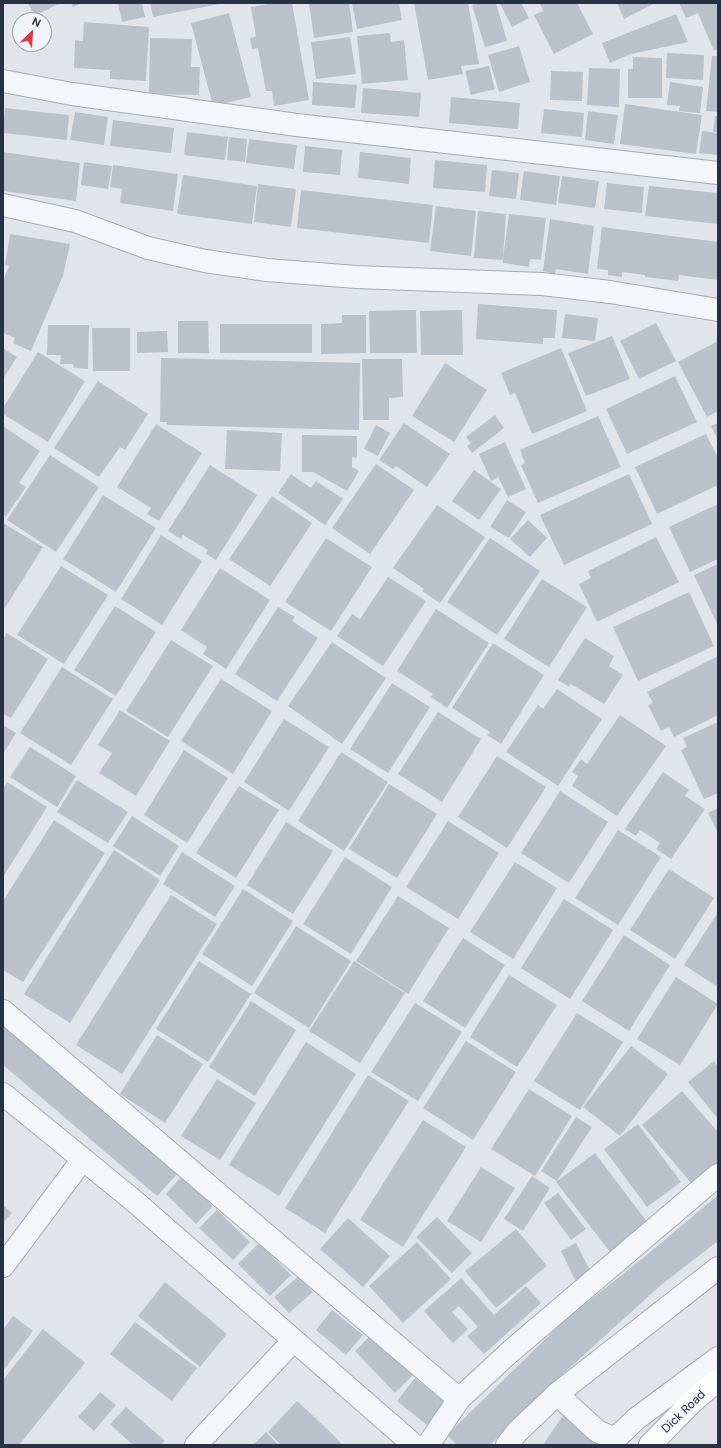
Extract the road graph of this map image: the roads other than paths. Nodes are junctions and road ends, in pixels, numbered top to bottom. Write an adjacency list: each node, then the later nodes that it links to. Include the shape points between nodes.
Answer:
1 (3, 81): 2 (street, via 72,94 297,125)
2 (718, 173)
3 (3, 205): 4 (street, via 75,221 148,248 205,261 267,270 356,277 542,284 610,292)
4 (718, 310)
5 (3, 1010): 15 (street)
6 (3, 1094): 7 (street)
7 (83, 1159): 9 (street); 11 (street)
8 (718, 1175): 15 (street, via 511,1351)
9 (3, 1266)
10 (718, 1268): 14 (street)
11 (294, 1340): 16 (street); 17 (street)
12 (718, 1358): 14 (street, via 636,1419 615,1439 597,1431)
13 (718, 1380): 20 (main road, Dick Road, via 692,1402)
14 (557, 1394): 19 (street)
15 (459, 1399): 18 (street)
16 (196, 1445)
17 (414, 1445)
18 (428, 1445)
19 (507, 1445)
20 (650, 1445)

